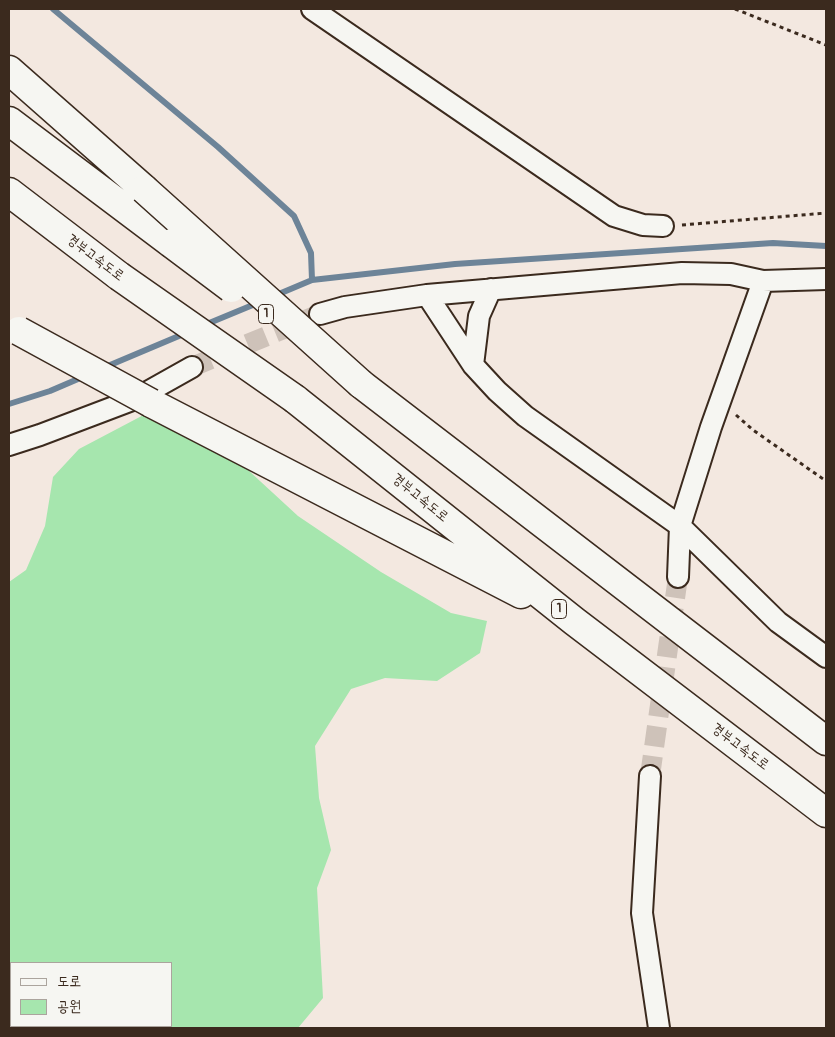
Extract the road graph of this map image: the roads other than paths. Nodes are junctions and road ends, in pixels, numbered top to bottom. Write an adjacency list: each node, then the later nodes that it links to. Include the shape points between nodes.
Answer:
1 (312, 9): 5 (street, via 614,216 643,225)
2 (9, 70): 14 (highway, bridge)
3 (9, 121): 14 (highway, 1, bridge)
4 (9, 192): 18 (highway, 경부고속도로 / 1, bridge, via 119,276 296,399)
5 (663, 226)
6 (826, 279): 7 (street)
7 (763, 280): 8 (street, via 731,274 682,273); 16 (street)
8 (491, 289): 9 (street); 12 (street, via 479,316)
9 (427, 294): 10 (street); 12 (street)
10 (320, 314)
11 (13, 334): 18 (highway, bridge)
12 (473, 365): 16 (street, via 525,416)
13 (192, 367): 15 (street, via 135,399)
14 (361, 384): 20 (highway, 1)
15 (9, 445)
16 (680, 526): 17 (street); 19 (street, via 778,622)
17 (678, 577)
18 (574, 621): 22 (highway, 경부고속도로 / 1)
19 (826, 657)
20 (826, 741)
21 (650, 776): 23 (street, via 642,912)
22 (826, 813)
23 (660, 1028)

